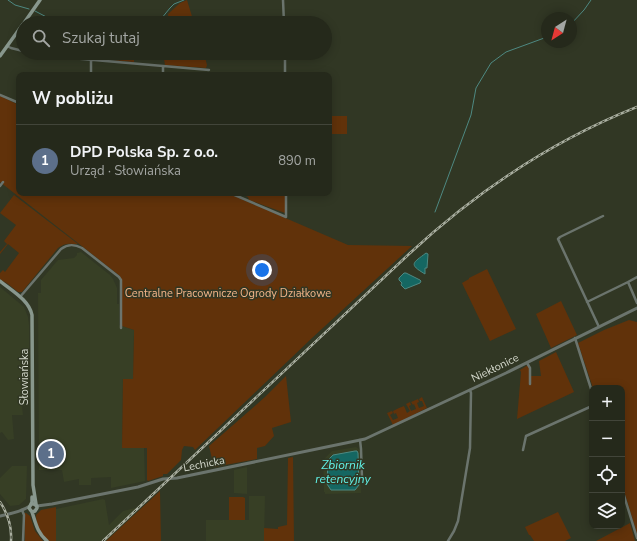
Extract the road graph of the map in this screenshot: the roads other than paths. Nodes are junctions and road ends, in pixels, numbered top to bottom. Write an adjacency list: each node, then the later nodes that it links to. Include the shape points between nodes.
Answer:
1 (40, 0): 3 (main road)
2 (282, 0): 4 (street)
3 (28, 16)
4 (283, 16)
5 (16, 33): 6 (main road)
6 (7, 46): 7 (street); 8 (main road)
7 (16, 49)
8 (0, 56)
9 (90, 60): 14 (street)
10 (100, 60): 12 (street)
11 (285, 60): 16 (street)
12 (163, 66): 13 (street); 15 (street)
13 (209, 70)
14 (91, 72)
15 (163, 72)
16 (286, 72)
17 (0, 95): 18 (street)
18 (16, 102)
19 (3, 182): 20 (street)
20 (0, 186)
21 (237, 196): 22 (street, via 286,217)
22 (286, 196)
23 (602, 216): 28 (street, via 558,239)
24 (637, 277): 26 (street)
25 (0, 281): 27 (main road, Słowiańska)
26 (628, 282): 28 (street); 29 (street)
27 (20, 297): 32 (street, via 61,249 69,245 78,246 121,280); 43 (main road, Słowiańska, via 32,315)
28 (587, 302): 31 (street)
29 (637, 303)
30 (637, 308): 31 (street, Niekłonice)
31 (599, 327): 33 (street, Niekłonice)
32 (121, 328)
33 (575, 338): 34 (street, Niekłonice); 36 (street)
34 (527, 363): 35 (street, via 530,368); 37 (street, Niekłonice)
35 (530, 384)
36 (590, 385)
37 (470, 390): 39 (street, Niekłonice); 49 (street, via 470,448 458,521)
38 (589, 407): 40 (street, via 526,436)
39 (360, 440): 41 (street); 43 (street, Lechicka)
40 (523, 450)
41 (362, 478)
42 (623, 493): 46 (street)
43 (33, 508): 44 (street, Lechicka); 48 (main road, Słowiańska, via 36,526)
44 (22, 511): 45 (street, Lechicka); 47 (street)
45 (0, 516)
46 (637, 538)
47 (23, 541)
48 (47, 541)
49 (448, 541)

